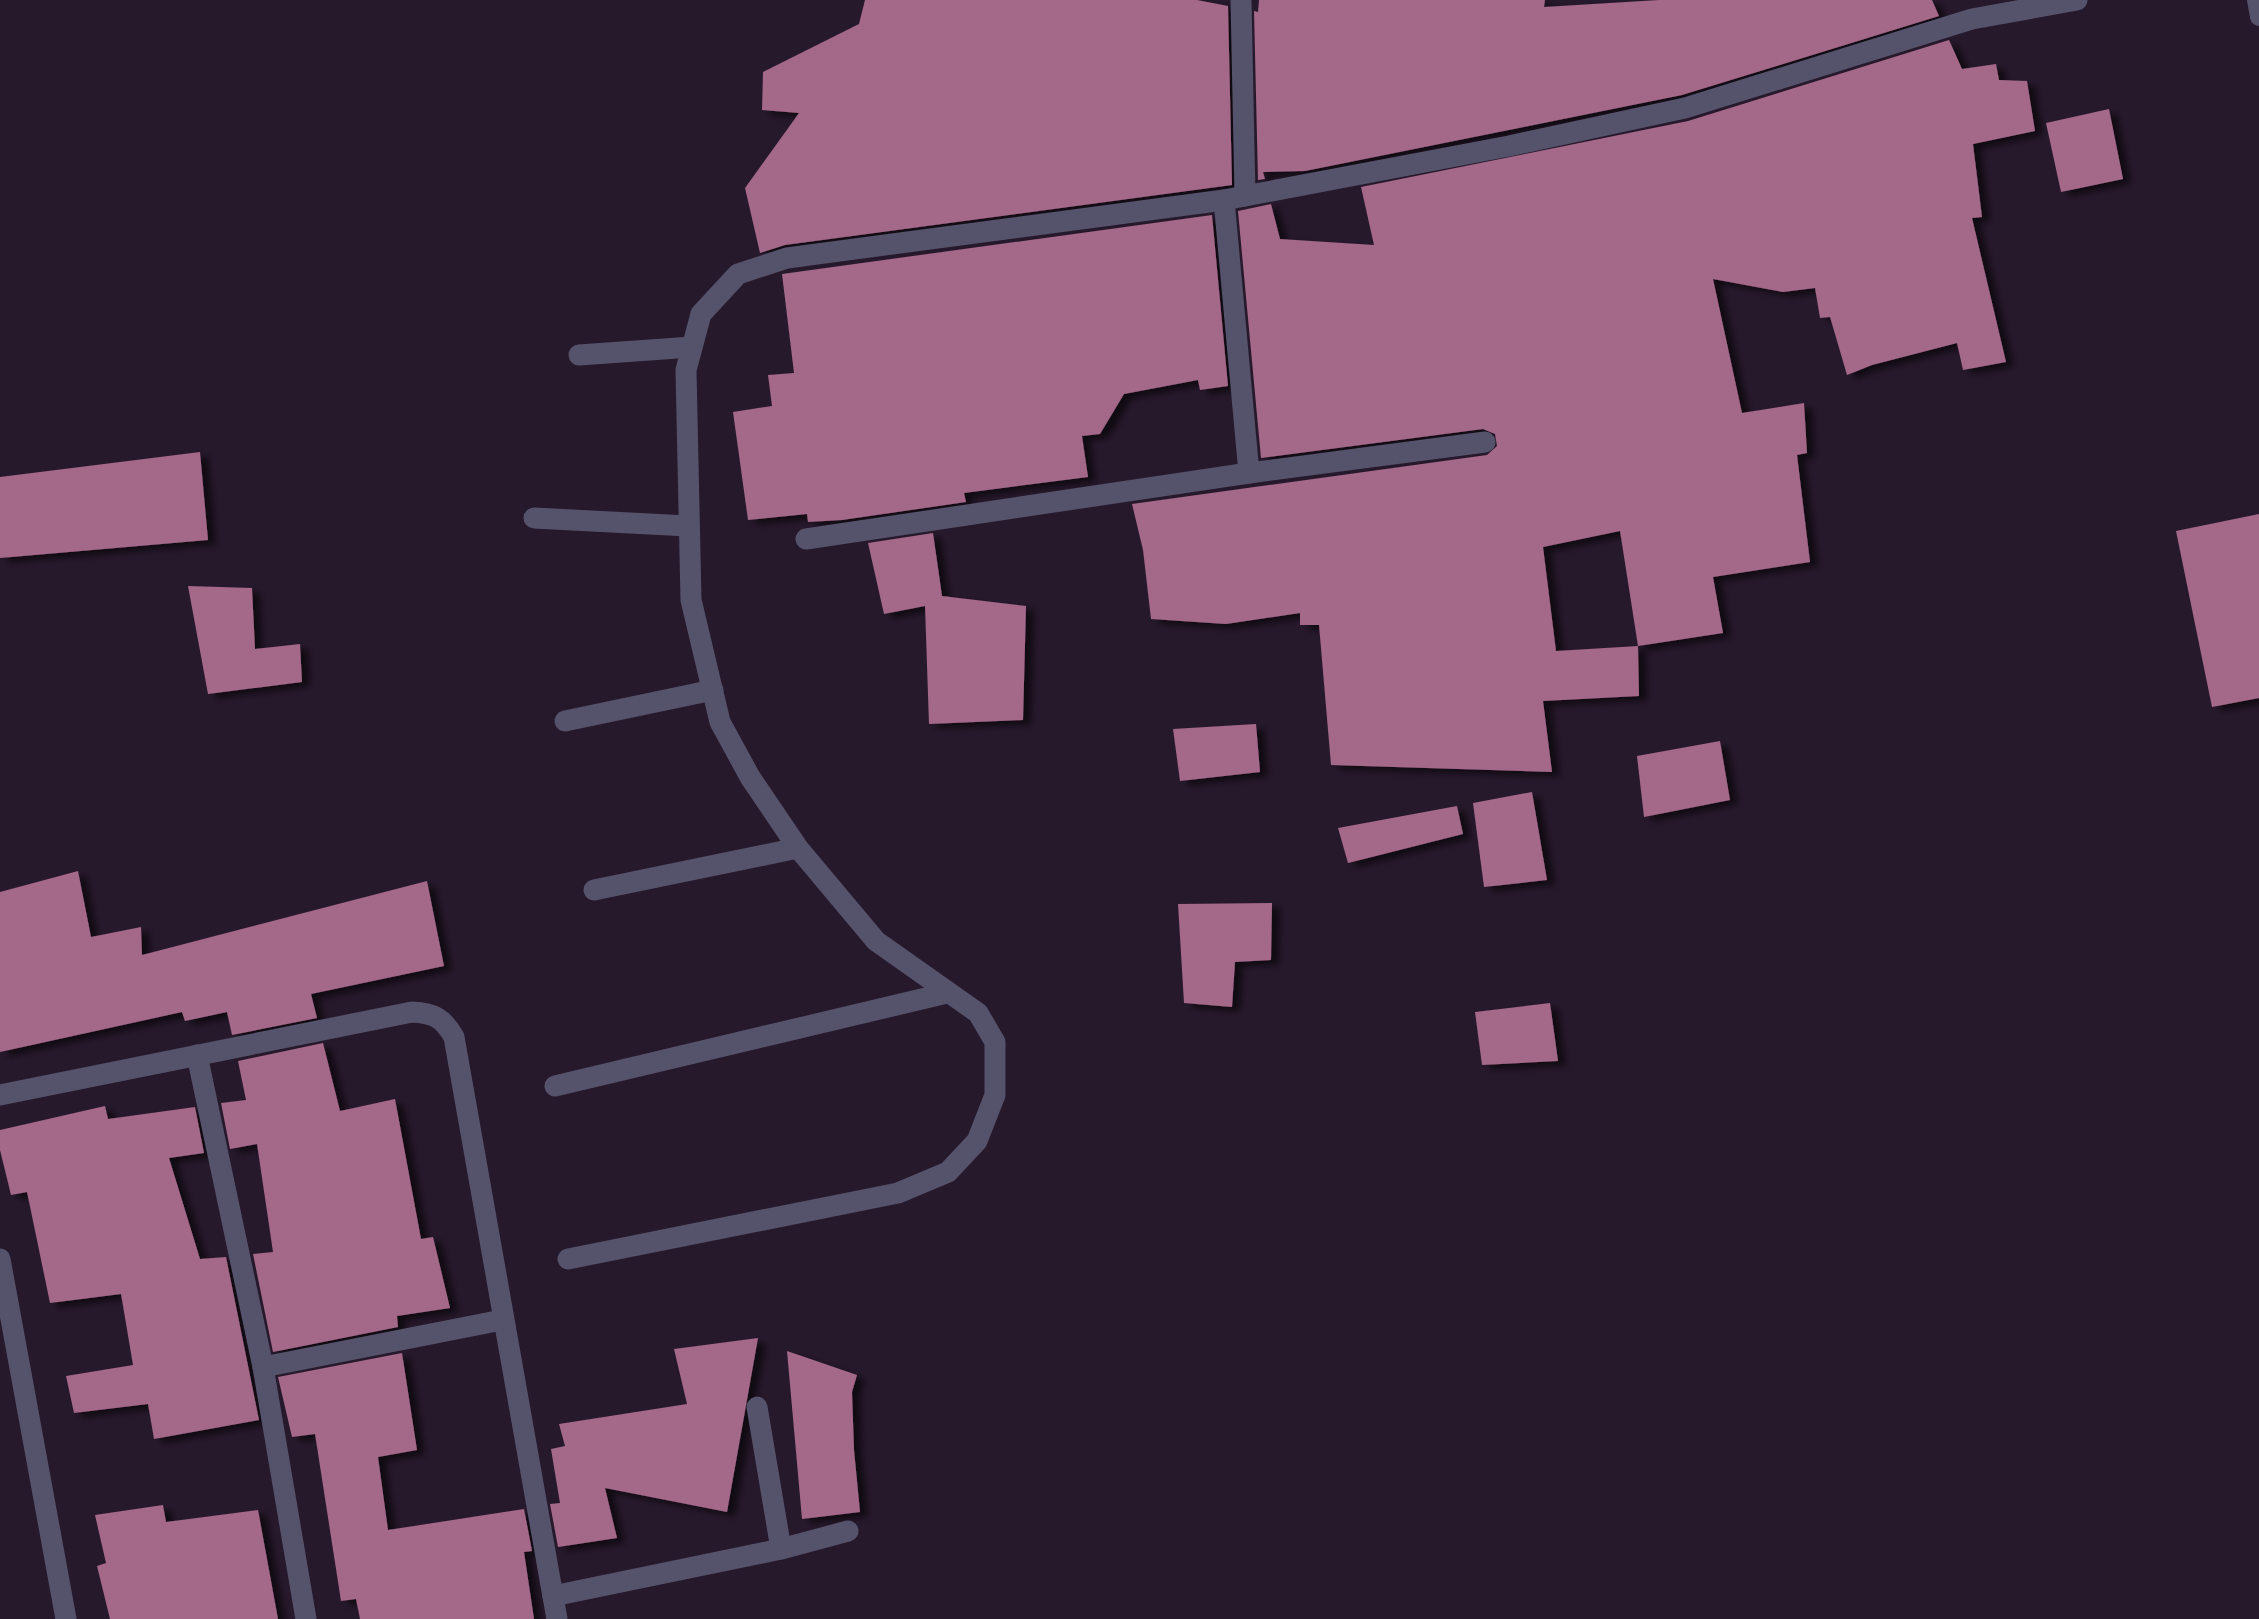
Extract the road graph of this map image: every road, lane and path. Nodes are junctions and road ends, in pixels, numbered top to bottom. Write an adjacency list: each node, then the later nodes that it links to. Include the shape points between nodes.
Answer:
1 (1241, 0): 5 (street)
2 (2077, 0): 5 (street, via 1972,19 1685,108)
3 (2256, 0): 4 (lane)
4 (2259, 17)
5 (1234, 198): 6 (street, via 787,258 738,274 701,314); 9 (street)
6 (692, 347): 7 (street); 11 (street, via 686,370)
7 (579, 355)
8 (1485, 442): 9 (street)
9 (1249, 472): 12 (street)
10 (534, 518): 11 (street)
11 (688, 526): 13 (street, via 691,600)
12 (806, 539)
13 (713, 690): 14 (street); 15 (street, via 720,722)
14 (565, 721)
15 (798, 848): 16 (street); 17 (street, via 876,940)
16 (594, 890)
17 (947, 993): 19 (street); 22 (street, via 978,1013 995,1041 995,1095 977,1141 948,1172 898,1193)
18 (197, 1055): 20 (street); 23 (street, via 412,1012 432,1013 446,1023 454,1037); 24 (street)
19 (555, 1086)
20 (0, 1095)
21 (0, 1259): 29 (street)
22 (568, 1259)
23 (502, 1320): 24 (street); 28 (street)
24 (263, 1367): 30 (street)
25 (757, 1406): 27 (street)
26 (848, 1531): 27 (street)
27 (781, 1549): 28 (street)
28 (552, 1596): 31 (street)
29 (66, 1619)
30 (306, 1619)
31 (557, 1619)

